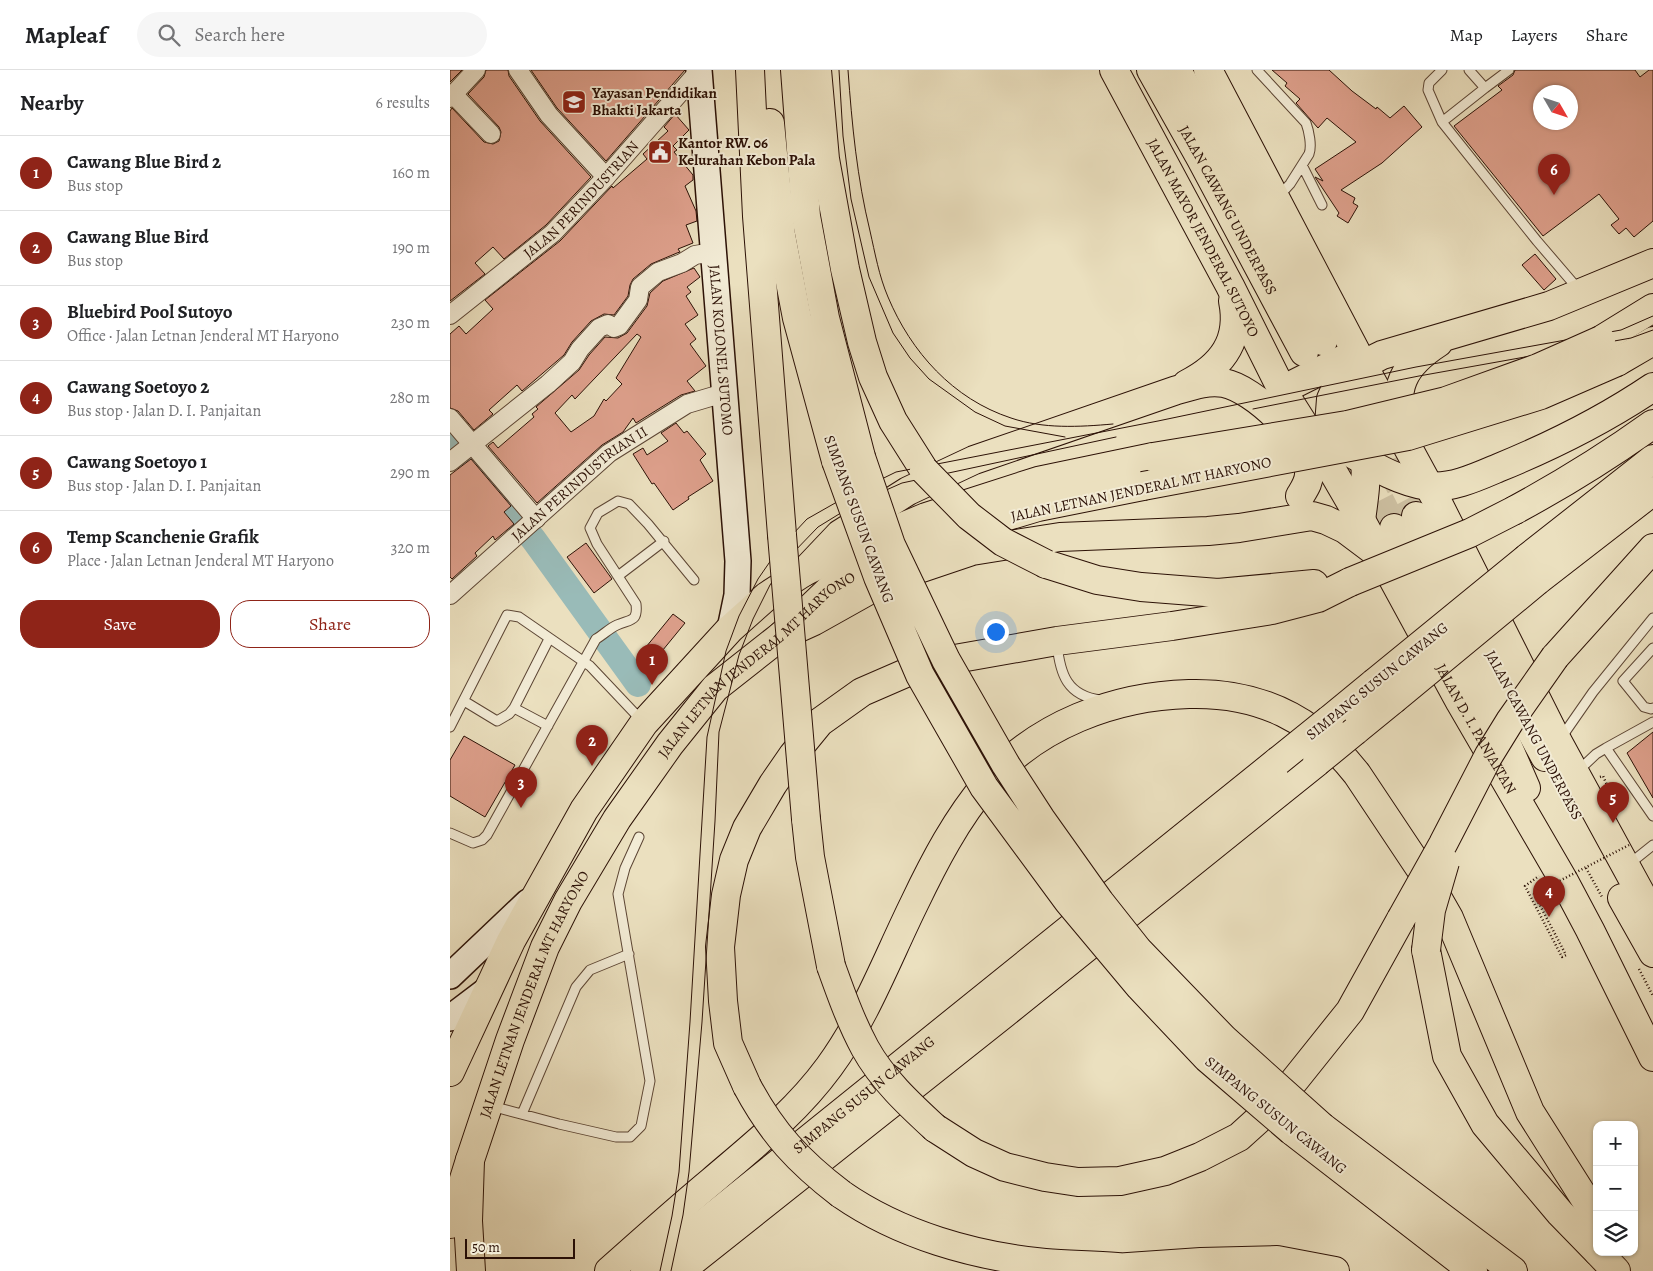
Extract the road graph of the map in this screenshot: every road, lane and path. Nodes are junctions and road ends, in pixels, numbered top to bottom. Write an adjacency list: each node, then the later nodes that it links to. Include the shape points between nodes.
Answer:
1 (476, 70): 17 (street)
2 (518, 70): 21 (street, via 549,115)
3 (699, 70): 21 (street, JALAN PERINDUSTRIAN); 24 (street, JALAN KOLONEL SUTOMO)
4 (750, 70): 81 (main road, bridge, via 757,216 810,857 831,966 852,1022 865,1048 901,1096 935,1128 974,1153 1005,1167 1078,1182 1120,1181 1165,1171 1239,1137 1272,1107 1350,1011)
5 (764, 70): 43 (main road, SIMPANG SUSUN CAWANG, via 781,235 797,318)
6 (795, 70): 43 (main road, SIMPANG SUSUN CAWANG, via 806,216)
7 (817, 70): 60 (main road, bridge, via 825,158 845,269 873,377 893,421 924,470 969,516 1003,542 1046,564 1098,580 1218,594)
8 (1114, 70): 26 (main road, JALAN MAYOR JENDERAL SUTOYO)
9 (1151, 70): 10 (main road, JALAN CAWANG UNDERPASS, via 1313,347)
10 (1177, 70)
11 (1208, 70): 22 (main road)
12 (1257, 70): 20 (lane, via 1306,124 1310,150)
13 (1442, 70): 18 (lane, via 1429,83 1428,90)
14 (1469, 70): 16 (lane)
15 (1509, 70): 16 (lane)
16 (1485, 88): 18 (lane)
17 (451, 96): 19 (street)
18 (1442, 122): 27 (lane)
19 (491, 134)
20 (1302, 165): 22 (lane); 23 (lane)
21 (606, 176): 29 (street, JALAN PERINDUSTRIAN, via 553,233)
22 (1276, 200): 30 (main road)
23 (1322, 205)
24 (714, 255): 37 (street, JALAN KOLONEL SUTOMO); 42 (street, via 694,255 658,272 640,287 638,300 619,326 614,328 608,324 599,328 572,362)
25 (1653, 263): 27 (main road)
26 (1230, 286): 36 (main road, via 1236,320 1230,344 1206,373); 38 (main road, JALAN MAYOR JENDERAL SUTOYO)
27 (1582, 294): 31 (main road)
28 (1653, 308): 57 (main road, JALAN LETNAN JENDERAL MT HARYONO, bridge, via 1601,340 1538,368 1446,401 1347,426 1153,457 1038,481 926,517)
29 (450, 315)
30 (1338, 316): 31 (main road, via 1355,331 1378,342 1394,344); 34 (main road)
31 (1448, 337): 34 (main road, via 1382,355 1369,362); 46 (main road, via 1424,353 1409,369 1398,392 1400,414 1405,430 1429,462 1459,474)
32 (1653, 341): 64 (main road, JALAN LETNAN JENDERAL MT HARYONO, bridge, via 1616,362 1541,395 1408,436 1038,507 928,540 883,559 829,590)
33 (1272, 348): 38 (lane)
34 (1360, 360): 38 (main road); 41 (main road, via 1334,391); 45 (main road, via 1356,392); 51 (main road)
35 (1653, 387): 46 (main road, via 1542,451)
36 (1174, 391): 48 (main road, via 1203,383 1226,383 1271,411 1301,448 1309,466 1308,483); 57 (main road, via 974,460 908,491 840,534)
37 (724, 393): 50 (street, JALAN PERINDUSTRIAN II, via 687,404 608,453); 63 (street, JALAN KOLONEL SUTOMO, via 738,561 737,595)
38 (1287, 398): 41 (main road, JALAN MAYOR JENDERAL SUTOYO)
39 (450, 418): 42 (street)
40 (1653, 424): 60 (main road, bridge, via 1599,462 1515,510)
41 (1327, 448): 45 (main road, JALAN MAYOR JENDERAL SUTOYO); 48 (main road, via 1316,480); 51 (main road)
42 (461, 452): 50 (street)
43 (848, 459): 118 (main road, SIMPANG SUSUN CAWANG, bridge, via 878,577 920,675 984,787 1068,901 1206,1058 1292,1130); 119 (main road, SIMPANG SUSUN CAWANG, bridge, via 946,660 1006,765 1100,902 1138,950 1224,1039 1322,1127)
44 (1653, 459): 56 (main road, SIMPANG SUSUN CAWANG)
45 (1366, 461): 51 (main road, via 1365,492); 51 (main road, JALAN MAYOR JENDERAL SUTOYO, via 1404,480)
46 (1484, 474): 51 (main road, via 1460,482); 55 (main road, via 1468,490 1460,510 1459,531)
47 (1653, 491): 56 (main road, SIMPANG SUSUN CAWANG)
48 (1300, 496): 52 (main road, via 1276,514)
49 (1272, 521): 51 (main road, via 1306,516 1326,520 1356,536); 52 (main road); 85 (main road, via 1321,529 1350,546 1370,574 1489,785 1504,807)
50 (532, 522): 61 (street, JALAN PERINDUSTRIAN II)
51 (1399, 522): 55 (main road); 85 (main road, JALAN CAWANG UNDERPASS, via 1456,649 1510,749 1524,782); 94 (main road, JALAN CAWANG UNDERPASS, via 1526,722)
52 (1239, 528): 64 (main road, via 1060,537 972,551 880,583)
53 (664, 541): 58 (lane); 58 (lane, via 629,504 618,502 598,513 590,528); 59 (lane)
54 (1653, 548): 81 (main road, bridge, via 1556,657 1510,721)
55 (1469, 565): 78 (main road)
56 (1532, 570): 69 (main road, SIMPANG SUSUN CAWANG, bridge)
57 (804, 572): 63 (main road, JALAN LETNAN JENDERAL MT HARYONO, via 766,596)
58 (618, 576): 68 (lane, via 636,604 637,613 632,620 596,639)
59 (694, 580)
60 (1350, 582): 66 (main road, via 1318,598 1272,610)
61 (450, 595)
62 (1653, 618): 78 (lane, via 1593,692)
63 (730, 629): 75 (main road, JALAN LETNAN JENDERAL MT HARYONO)
64 (781, 636): 92 (main road, JALAN LETNAN JENDERAL MT HARYONO, via 715,688 617,818)
65 (549, 639): 68 (lane); 71 (lane, via 519,617 507,615); 72 (lane)
66 (1057, 642): 70 (lane, via 1062,674 1076,691 1088,698); 111 (main road, bridge, via 915,669 855,696 820,722 783,770 747,828 734,860 722,923 721,978 728,1043 747,1086 786,1146 841,1194 901,1227 959,1248 1044,1263)
67 (1653, 648): 73 (lane, via 1624,681 1644,707)
68 (584, 662): 75 (lane); 76 (lane)
69 (1383, 691): 114 (main road, SIMPANG SUSUN CAWANG, bridge, via 1329,720); 115 (main road, SIMPANG SUSUN CAWANG, bridge, via 1355,731)
70 (1156, 696): 104 (main road, via 1208,694 1232,696 1266,705 1300,720 1345,759 1425,876 1449,918 1530,1112); 113 (main road, via 1112,705 1062,725 1023,750 989,781 944,848 857,1022 829,1067 780,1123)
71 (464, 701): 72 (lane, via 497,721); 77 (lane)
72 (514, 708): 76 (lane)
73 (1653, 708)
74 (1653, 722): 79 (lane)
75 (644, 723): 91 (main road, JALAN LETNAN JENDERAL MT HARYONO, via 584,810)
76 (548, 726): 83 (lane, via 487,835 473,843)
77 (450, 727)
78 (1558, 742): 80 (main road)
79 (1606, 748): 80 (lane); 82 (lane)
80 (1576, 773): 87 (main road)
81 (1466, 799): 106 (main road, bridge, via 1430,910 1426,950 1447,1056 1484,1124)
82 (1653, 816)
83 (450, 833)
84 (639, 838): 95 (lane, via 618,894)
85 (1541, 843): 88 (main road)
86 (1653, 845): 87 (lane)
87 (1628, 855): 89 (path, bridge); 93 (main road)
88 (1555, 866): 89 (path, bridge, via 1525,886 1562,957 1566,955 1534,894); 99 (main road)
89 (1586, 868): 90 (path)
90 (1591, 878)
91 (535, 895): 96 (street); 97 (main road, JALAN LETNAN JENDERAL MT HARYONO)
92 (568, 901): 97 (main road); 101 (main road, JALAN LETNAN JENDERAL MT HARYONO, via 545,947)
93 (1653, 916)
94 (1653, 953)
95 (629, 954): 102 (lane, via 590,970 576,987); 102 (lane, via 650,1081 641,1126 630,1137 616,1137)
96 (450, 976)
97 (487, 990): 98 (street); 100 (main road, JALAN LETNAN JENDERAL MT HARYONO)
98 (450, 1018)
99 (1653, 1057)
100 (450, 1072)
101 (488, 1105): 102 (lane); 103 (main road, JALAN LETNAN JENDERAL MT HARYONO)
102 (522, 1114)
103 (470, 1160): 105 (main road, JALAN LETNAN JENDERAL MT HARYONO); 112 (main road, via 468,1221)
104 (1593, 1212)
105 (450, 1224)
106 (1593, 1248)
107 (1601, 1256): 120 (main road)
108 (1622, 1256): 121 (main road)
109 (1260, 1265): 110 (main road); 117 (main road, via 1278,1260)
110 (1217, 1266): 111 (main road)
111 (1117, 1267): 116 (main road)
112 (471, 1271)
113 (609, 1271)
114 (645, 1271)
115 (680, 1271)
116 (1083, 1271)
117 (1335, 1271)
118 (1473, 1271)
119 (1513, 1271)
120 (1616, 1271)
121 (1631, 1271)

